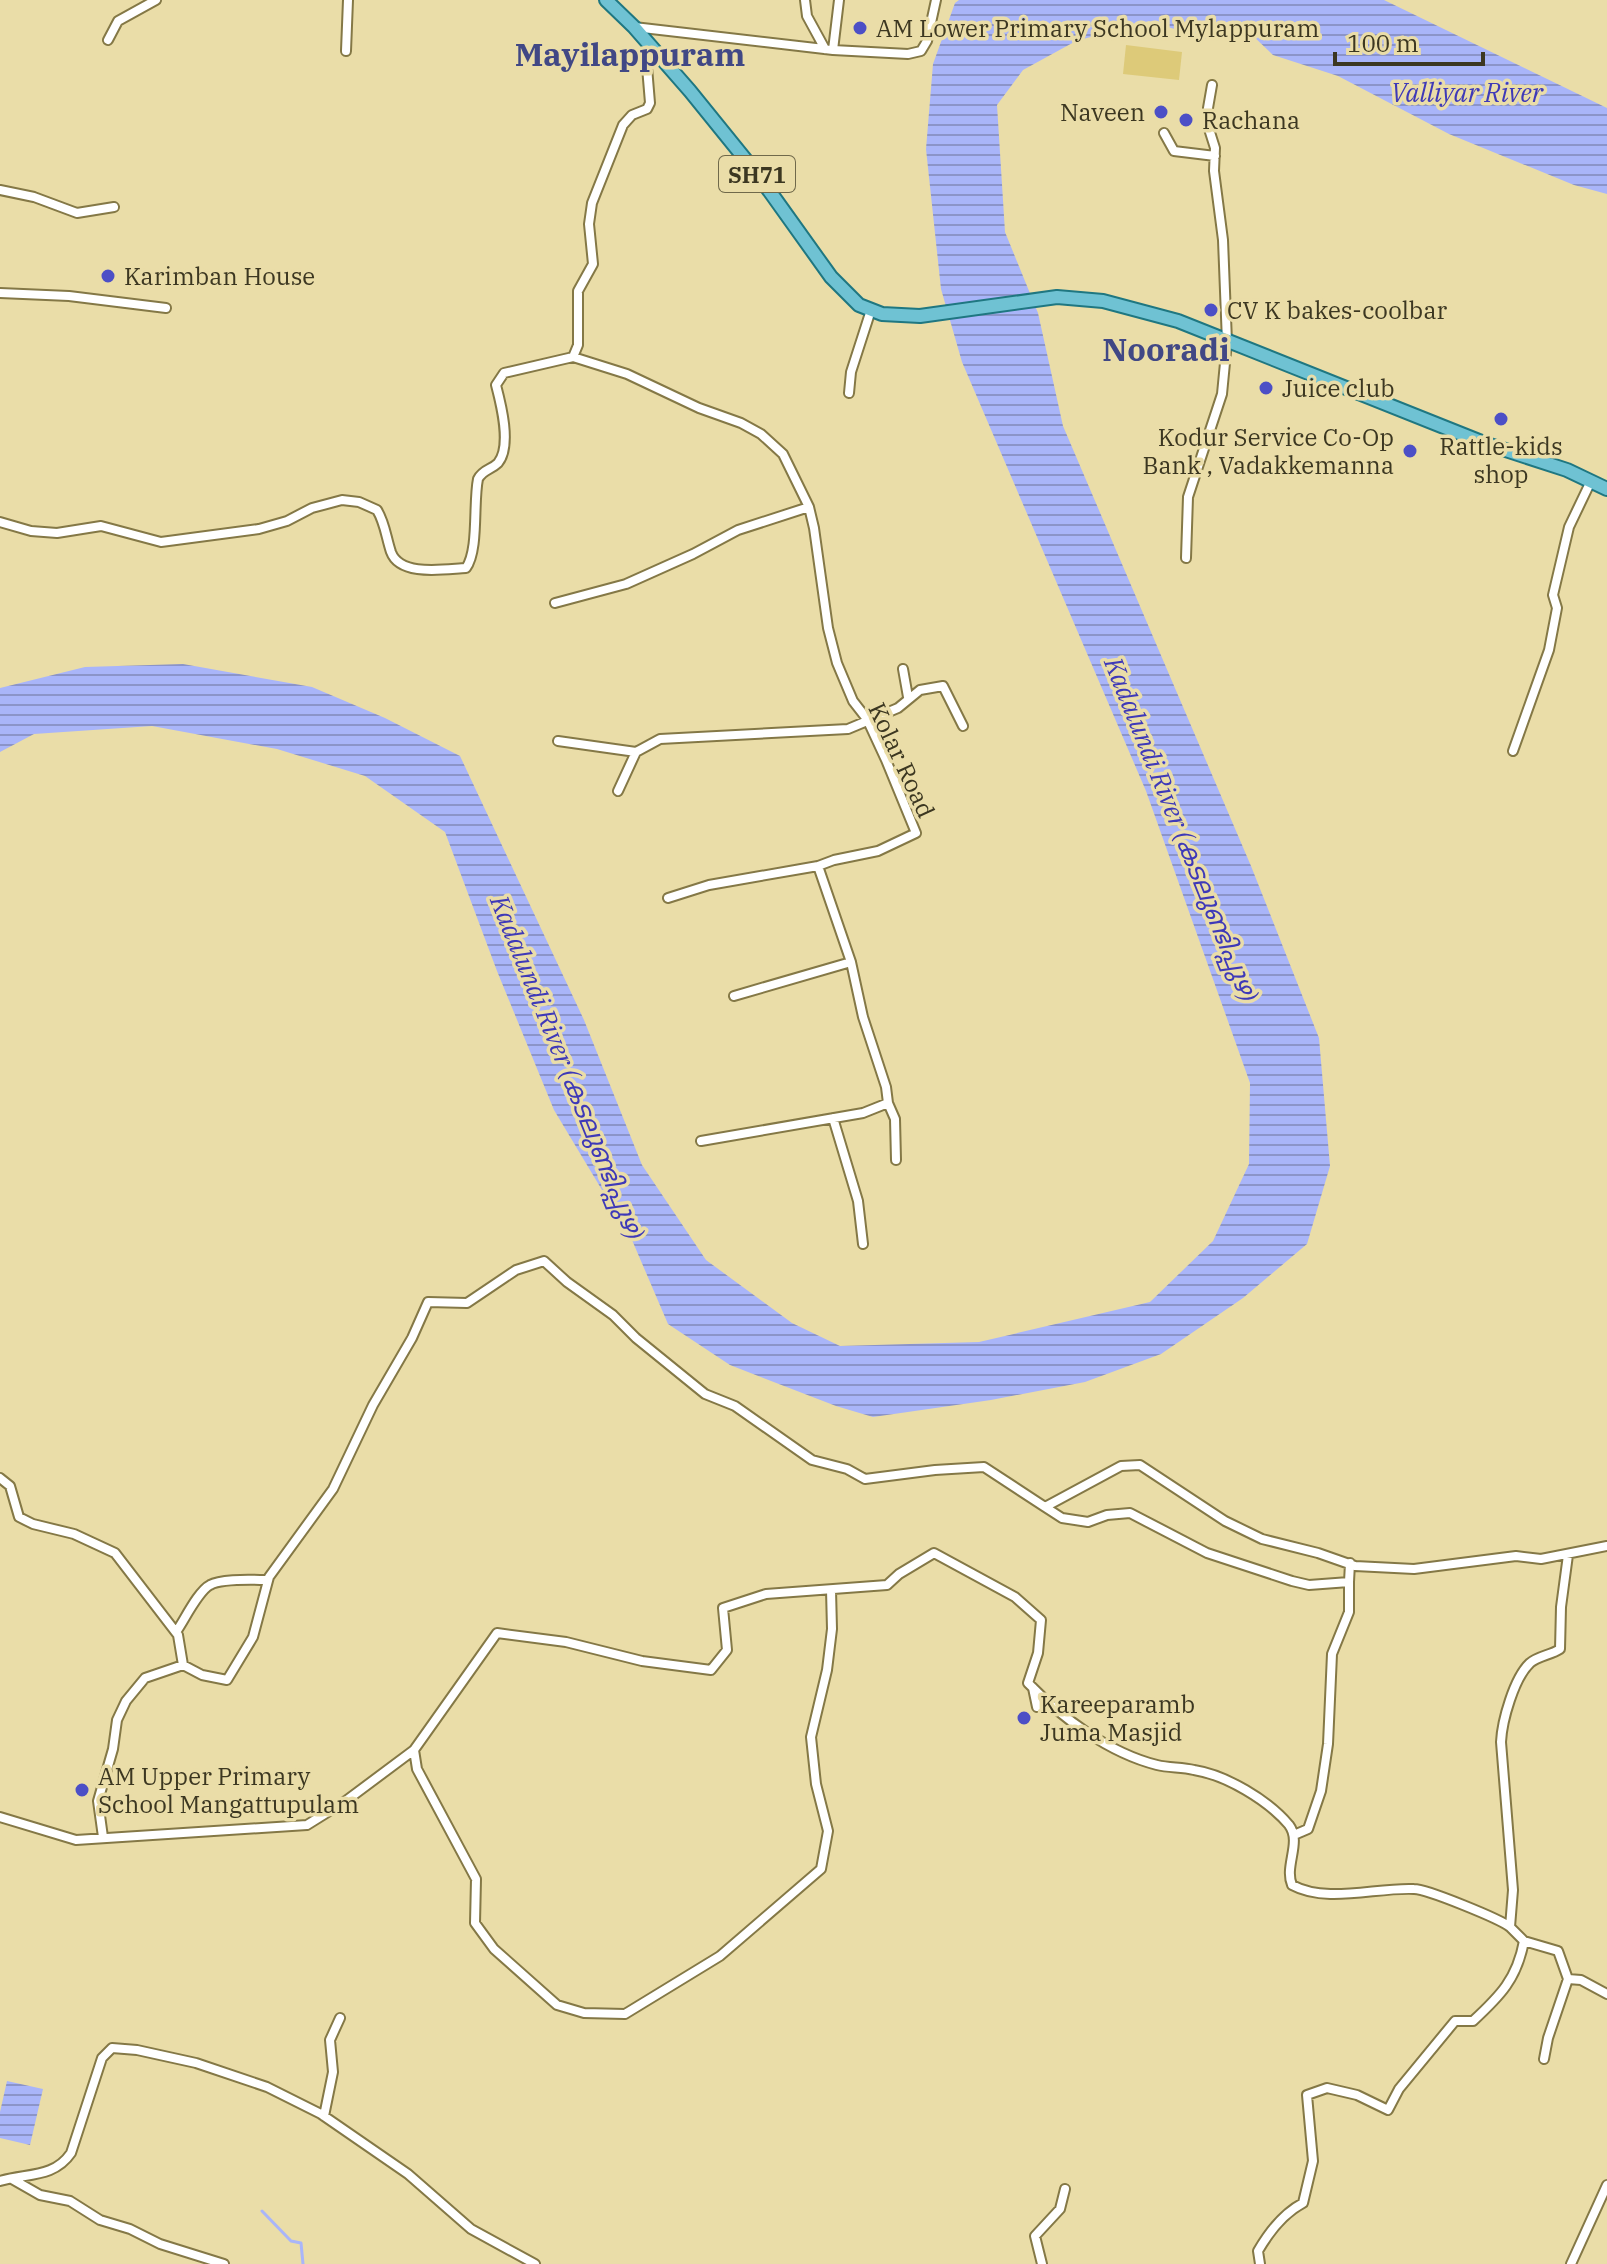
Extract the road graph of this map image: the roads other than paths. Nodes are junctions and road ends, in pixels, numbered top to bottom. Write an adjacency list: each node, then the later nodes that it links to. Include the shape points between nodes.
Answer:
1 (156, 0): 8 (street, via 118,21)
2 (348, 0): 11 (street)
3 (606, 0): 7 (main road, SH71)
4 (805, 0): 10 (street, via 807,16)
5 (839, 0): 10 (street)
6 (936, 0): 10 (street, via 921,51)
7 (634, 27): 9 (main road, SH71); 10 (street)
8 (108, 40)
9 (652, 48): 19 (main road, SH71, via 758,175 831,277); 21 (street, via 647,67 650,103 623,125 592,203 593,264 578,291 578,345)
10 (829, 50)
11 (346, 51)
12 (1212, 85): 14 (street, via 1208,108)
13 (1164, 133): 14 (street, via 1174,151)
14 (1215, 156): 20 (street)
15 (0, 190): 16 (street, via 77,213)
16 (114, 207)
17 (0, 293): 18 (street)
18 (166, 308)
19 (871, 310): 20 (main road, SH71, via 920,316 1057,297 1103,301 1178,321); 22 (street)
20 (1227, 342): 23 (main road, SH71); 27 (street, via 1222,394 1188,497)
21 (573, 357): 25 (street, Kolar Road, via 627,374 761,434 783,454); 26 (street, via 504,373 499,379 502,452 478,479 466,568 404,566 392,556 377,510 342,500 259,529 161,542 101,526 57,533)
22 (849, 393)
23 (1591, 481): 24 (main road, SH71); 34 (street, via 1569,527 1553,595 1557,608 1549,650)
24 (1607, 489)
25 (809, 507): 28 (street, via 738,530 626,584); 31 (street, Kolar Road, via 837,663)
26 (0, 522)
27 (1186, 558)
28 (555, 603)
29 (903, 669): 30 (street)
30 (908, 697): 31 (street, via 898,708); 32 (street, via 943,686)
31 (867, 719): 35 (street, via 848,729 660,739); 37 (street, Kolar Road, via 916,833 878,851)
32 (963, 726)
33 (558, 741): 35 (street)
34 (1513, 751)
35 (636, 752): 36 (street)
36 (618, 791)
37 (818, 866): 38 (street, via 709,885); 39 (street)
38 (668, 898)
39 (851, 962): 40 (street); 41 (street)
40 (734, 996)
41 (888, 1103): 42 (street); 44 (street, via 895,1119)
42 (833, 1118): 43 (street); 45 (street, via 858,1201)
43 (701, 1141)
44 (896, 1160)
45 (863, 1244)
46 (0, 1478): 54 (street, via 10,1486 19,1517 115,1553)
47 (1045, 1507): 50 (street, via 1121,1466 1140,1465 1262,1539); 51 (street, via 984,1467 865,1479 812,1460 735,1406 705,1394 544,1261 516,1270 467,1303 428,1302 333,1489); 52 (street, via 1062,1518 1088,1522 1130,1513 1207,1553 1292,1581)
48 (1607, 1546): 49 (street)
49 (1568, 1555): 50 (street, via 1472,1559 1414,1569); 62 (street, via 1560,1649 1531,1662 1502,1723 1513,1890)
50 (1350, 1563): 52 (street)
51 (268, 1580): 54 (street, via 210,1585); 55 (street, via 253,1637 227,1680)
52 (1349, 1582): 60 (street, via 1349,1612 1332,1654 1321,1791 1308,1829)
53 (831, 1590): 56 (street, via 887,1585 934,1553 1015,1597 1041,1620); 58 (street, via 766,1594 723,1608 727,1650 711,1670 497,1633); 58 (street, via 827,1670 811,1737 828,1831 821,1869 720,1956 625,2014 584,2013 557,2005 494,1949 475,1923 476,1879 417,1769)
54 (176, 1632): 55 (street)
55 (183, 1665): 61 (street, via 145,1678 117,1720 98,1801)
56 (1028, 1683): 57 (street); 60 (street, via 1052,1708 1116,1750 1243,1786)
57 (1037, 1707)
58 (414, 1750): 61 (street, via 307,1825)
59 (0, 1817): 61 (street, via 76,1840)
60 (1294, 1835): 62 (street, via 1289,1877 1297,1888 1336,1893 1426,1890)
61 (103, 1837)
62 (1510, 1927): 63 (street)
63 (1524, 1941): 64 (street, via 1558,1951); 76 (street, via 1510,1984 1473,2021 1455,2021 1388,2110 1327,2088 1307,2095 1313,2161 1303,2203 1267,2235 1258,2251)
64 (1568, 1979): 65 (street); 67 (street)
65 (1607, 1994)
66 (340, 2018): 68 (street, via 330,2040 333,2072)
67 (1544, 2059)
68 (324, 2116): 69 (street, via 267,2087 196,2063 112,2048 102,2058 62,2167); 74 (street, via 408,2174 471,2229)
69 (12, 2178): 70 (street); 73 (street, via 40,2195 70,2201 100,2220)
70 (0, 2181)
71 (1607, 2185): 77 (street)
72 (1065, 2189): 75 (street, via 1060,2209 1035,2236)
73 (224, 2264)
74 (535, 2264)
75 (1042, 2264)
76 (1260, 2264)
77 (1571, 2264)

